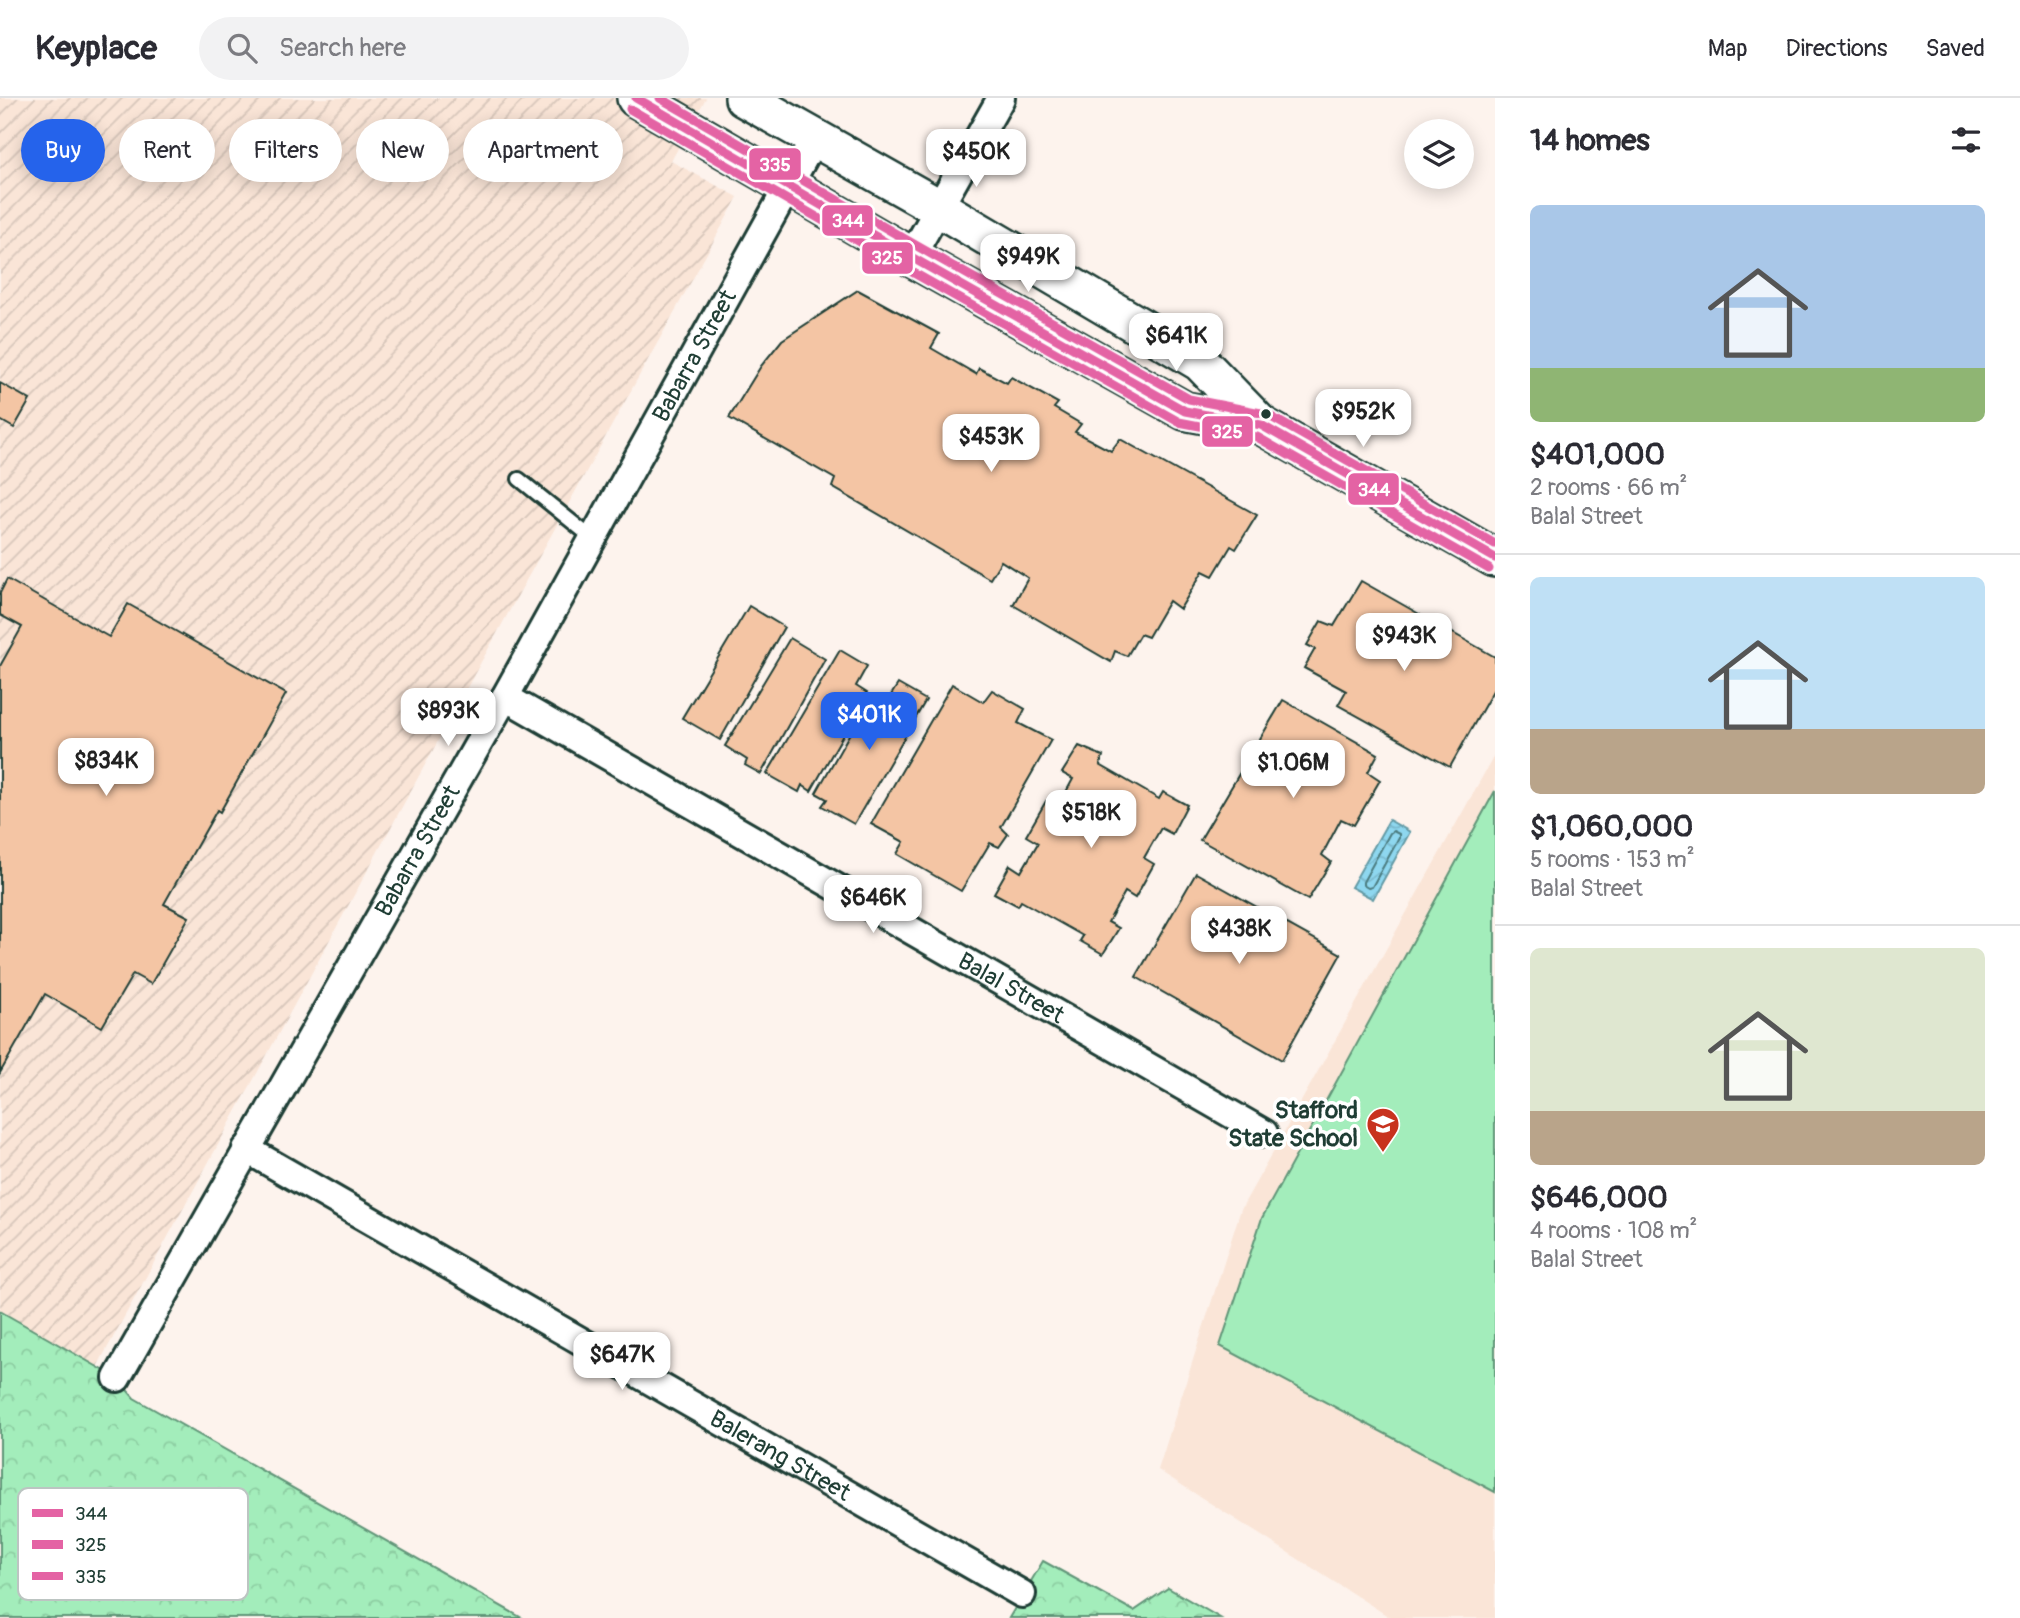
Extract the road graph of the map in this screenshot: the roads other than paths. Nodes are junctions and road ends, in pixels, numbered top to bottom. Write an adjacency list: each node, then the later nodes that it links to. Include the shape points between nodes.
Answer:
1 (636, 98): 5 (main road)
2 (744, 98): 4 (main road)
3 (1001, 98): 6 (street)
4 (815, 138): 5 (street, Babarra Street); 6 (main road)
5 (789, 185): 7 (main road); 10 (street, Babarra Street)
6 (939, 208): 7 (street); 8 (main road, via 1200,362)
7 (911, 257): 8 (main road, via 1185,411)
8 (1261, 425): 11 (main road)
9 (519, 479): 10 (lane)
10 (592, 538): 12 (street, Babarra Street)
11 (1495, 558)
12 (505, 697): 13 (street, Balal Street); 14 (street, Babarra Street)
13 (1264, 1133)
14 (246, 1149): 15 (street, Babarra Street); 16 (street, Balerang Street)
15 (117, 1378)
16 (1022, 1594)

